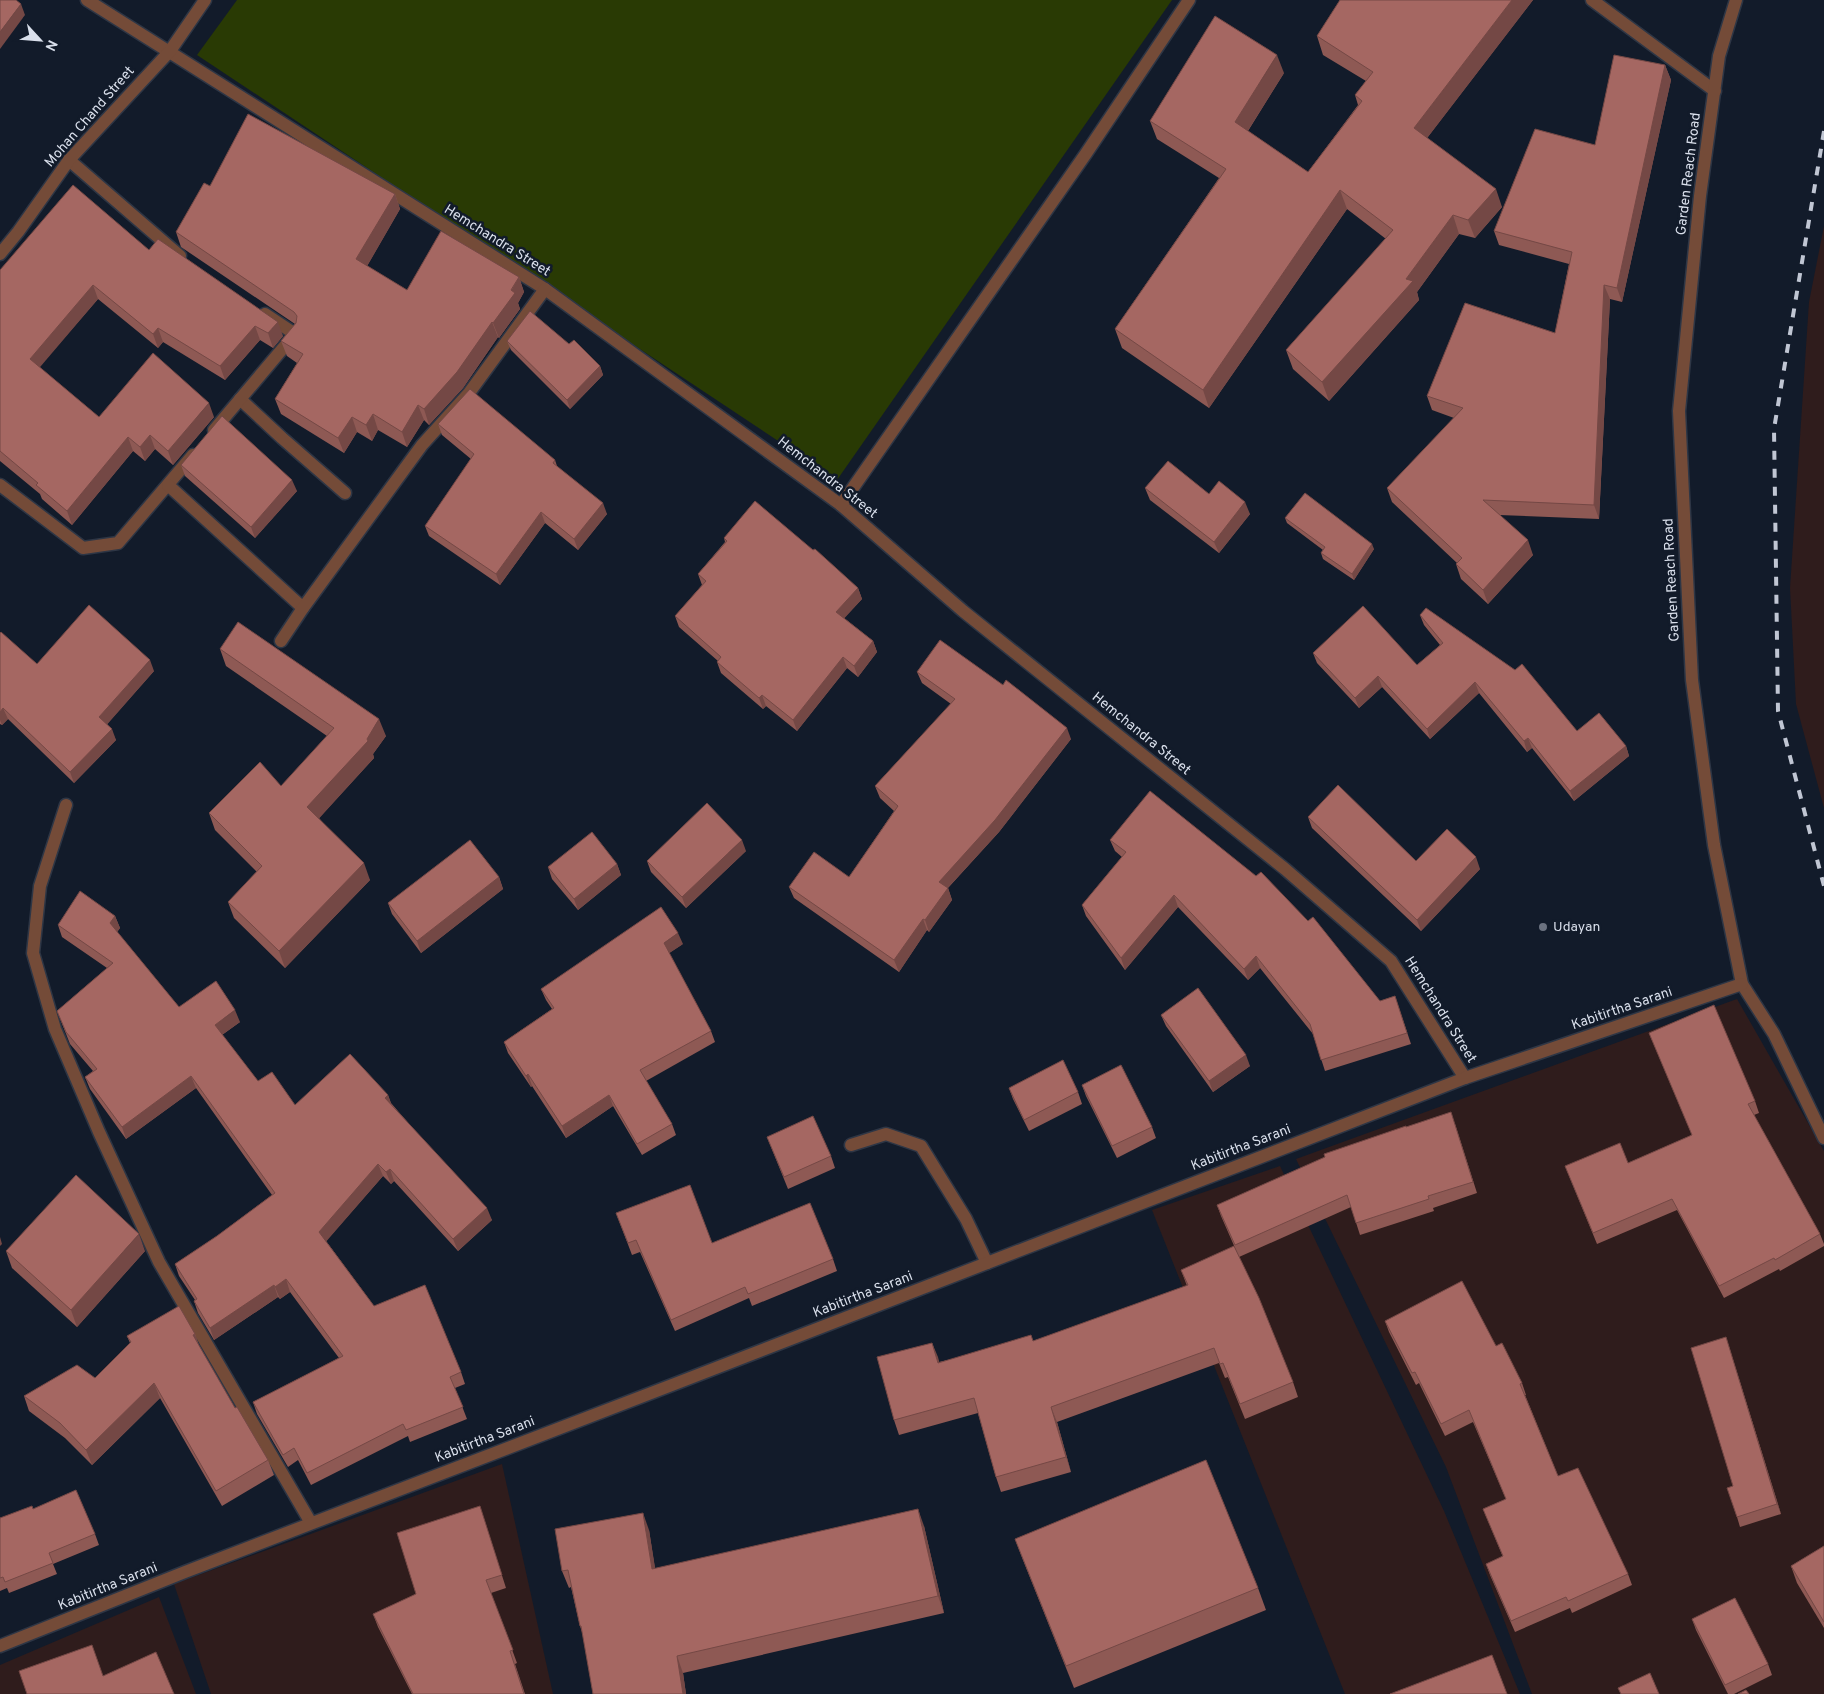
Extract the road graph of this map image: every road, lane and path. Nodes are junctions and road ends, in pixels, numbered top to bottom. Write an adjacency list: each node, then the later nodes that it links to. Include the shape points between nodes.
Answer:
1 (87, 0): 6 (street, Hemchandra Street)
2 (205, 0): 6 (street, Mohan Chand Street)
3 (1189, 0): 17 (street)
4 (1592, 0): 7 (street)
5 (1736, 0): 7 (street, Garden Reach Road, via 1719,56)
6 (170, 50): 8 (street, Mohan Chand Street); 11 (street, Hemchandra Street)
7 (1715, 91): 21 (street, Garden Reach Road, via 1700,196 1679,411 1692,680 1714,845)
8 (69, 160): 9 (street, Mohan Chand Street); 10 (street)
9 (0, 254)
10 (193, 265)
11 (545, 289): 17 (street, Hemchandra Street); 18 (street, via 469,393 422,445)
12 (256, 308): 13 (street, via 295,334)
13 (240, 399): 15 (street); 16 (street)
14 (0, 485): 15 (street, via 84,548 118,543)
15 (168, 485): 18 (street)
16 (345, 493)
17 (841, 505): 22 (street, Hemchandra Street, via 963,611 1285,870 1391,961)
18 (303, 608): 19 (street)
19 (282, 641)
20 (66, 805): 26 (street, via 40,886 32,953 55,1029 159,1262)
21 (1742, 984): 22 (street, Kabitirtha Sarani); 23 (street, Garden Reach Road, via 1774,1034)
22 (1464, 1078): 25 (street, Kabitirtha Sarani)
23 (1824, 1138)
24 (851, 1145): 25 (street, via 886,1134 921,1146 966,1219)
25 (987, 1263): 26 (street, Kabitirtha Sarani)
26 (311, 1523): 27 (street, Kabitirtha Sarani)
27 (0, 1646)

